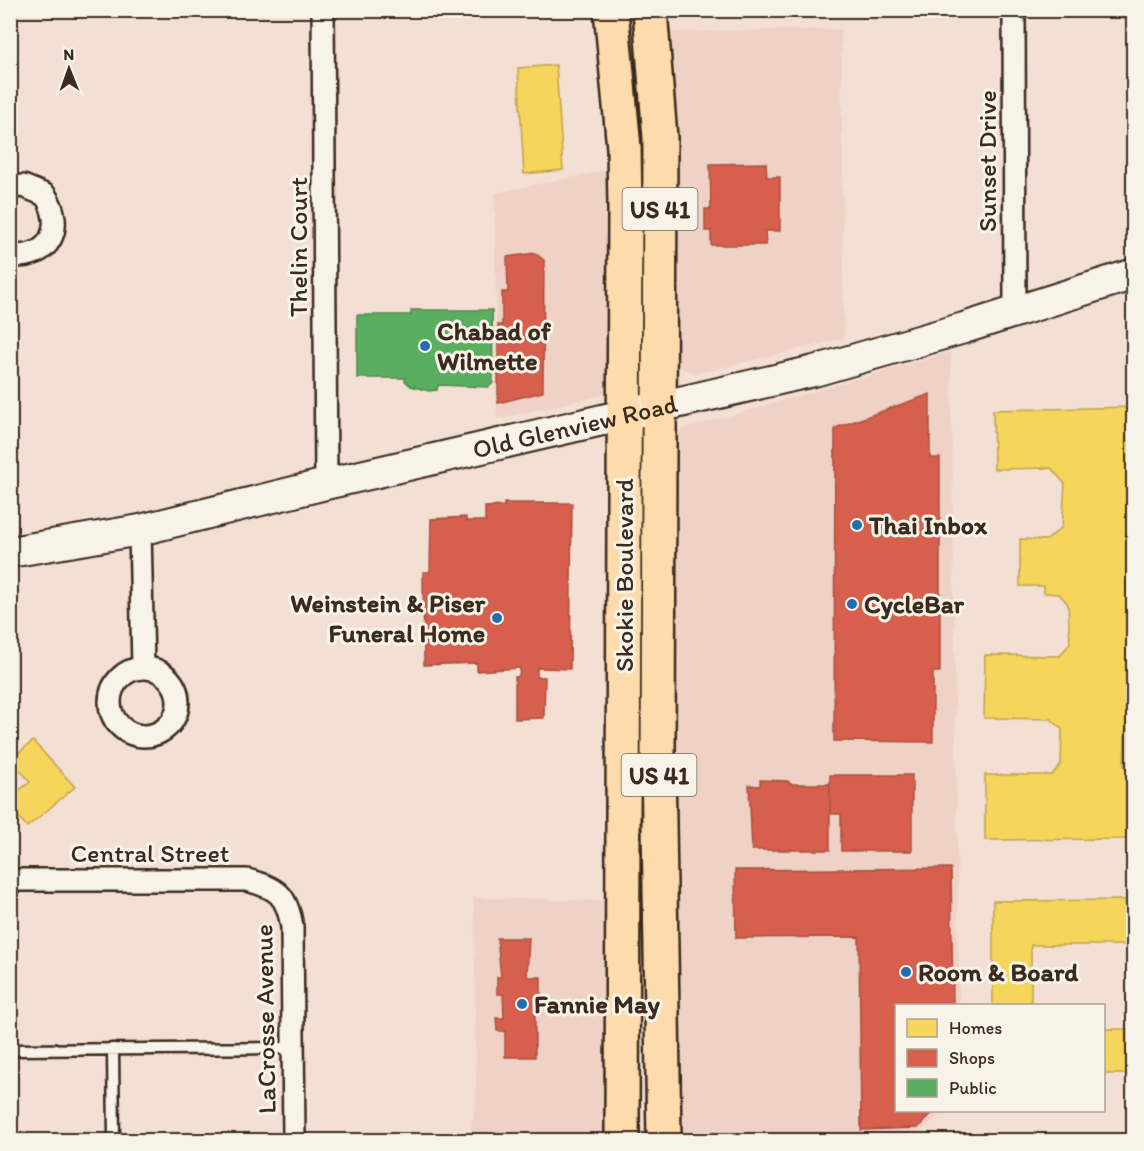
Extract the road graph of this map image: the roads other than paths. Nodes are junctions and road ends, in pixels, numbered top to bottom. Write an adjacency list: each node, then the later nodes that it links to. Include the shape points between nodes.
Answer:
1 (323, 10): 11 (street, Thelin Court)
2 (611, 10): 10 (main road, Skokie Boulevard / US 41, via 624,148)
3 (650, 10): 9 (main road, Skokie Boulevard / US 41, via 660,138)
4 (1014, 10): 8 (street, Sunset Drive)
5 (10, 187): 6 (street, via 23,186 45,195 55,217 51,239 44,248 23,256)
6 (10, 255)
7 (1134, 274): 8 (street, Old Glenview Road)
8 (1016, 311): 9 (street, Old Glenview Road, via 814,371)
9 (659, 409): 10 (street, Old Glenview Road); 23 (main road, Skokie Boulevard / US 41)
10 (624, 416): 11 (street, Old Glenview Road); 22 (main road, Skokie Boulevard / US 41)
11 (326, 483): 12 (street, Old Glenview Road)
12 (140, 530): 13 (street, Old Glenview Road); 14 (street)
13 (10, 552)
14 (143, 668)
15 (10, 880): 16 (street, Central Street, via 247,880 270,886)
16 (284, 898): 17 (street, LaCrosse Avenue, via 292,927)
17 (293, 1048): 18 (lane); 21 (street, LaCrosse Avenue)
18 (113, 1049): 19 (lane); 20 (lane)
19 (10, 1050)
20 (114, 1140)
21 (294, 1140)
22 (622, 1140)
23 (663, 1140)

